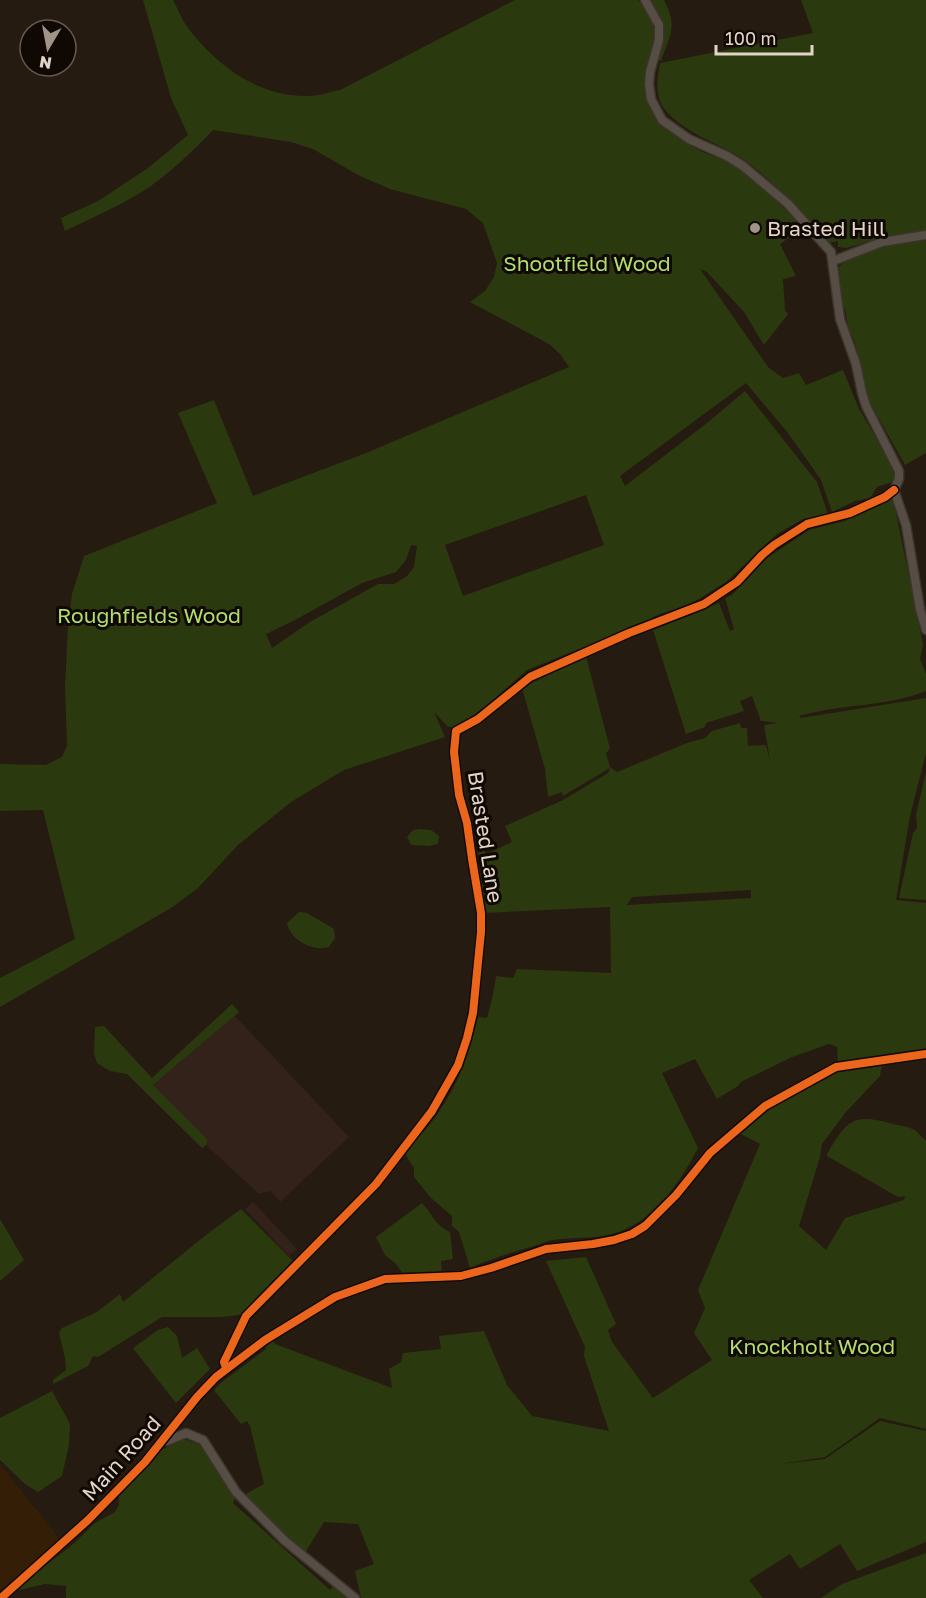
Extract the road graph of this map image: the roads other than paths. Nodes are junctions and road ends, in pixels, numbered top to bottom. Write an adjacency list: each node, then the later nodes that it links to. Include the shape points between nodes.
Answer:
1 (645, 0): 3 (street, via 659,24 649,84 651,99 662,120 743,166 788,204 824,242)
2 (926, 235): 3 (street, via 882,242)
3 (833, 261): 4 (street, via 840,320 862,393 899,471)
4 (894, 490): 5 (street, via 906,525); 7 (street, Brasted Lane, via 850,513 807,524 774,545 737,582 704,604 530,677 478,719 456,731 459,795 481,914 473,1012 458,1065 432,1112 376,1184 246,1316 224,1362)
5 (926, 630)
6 (926, 1054): 7 (street, Main Road, via 836,1066 765,1106 710,1153 676,1196 632,1234 593,1244 546,1249 461,1276 385,1279 335,1297)
7 (226, 1368): 8 (street, Main Road)
8 (163, 1440): 9 (street, Main Road, via 88,1520); 10 (street, via 186,1433 203,1440 236,1492 285,1541)
9 (1, 1598)
10 (355, 1598)

